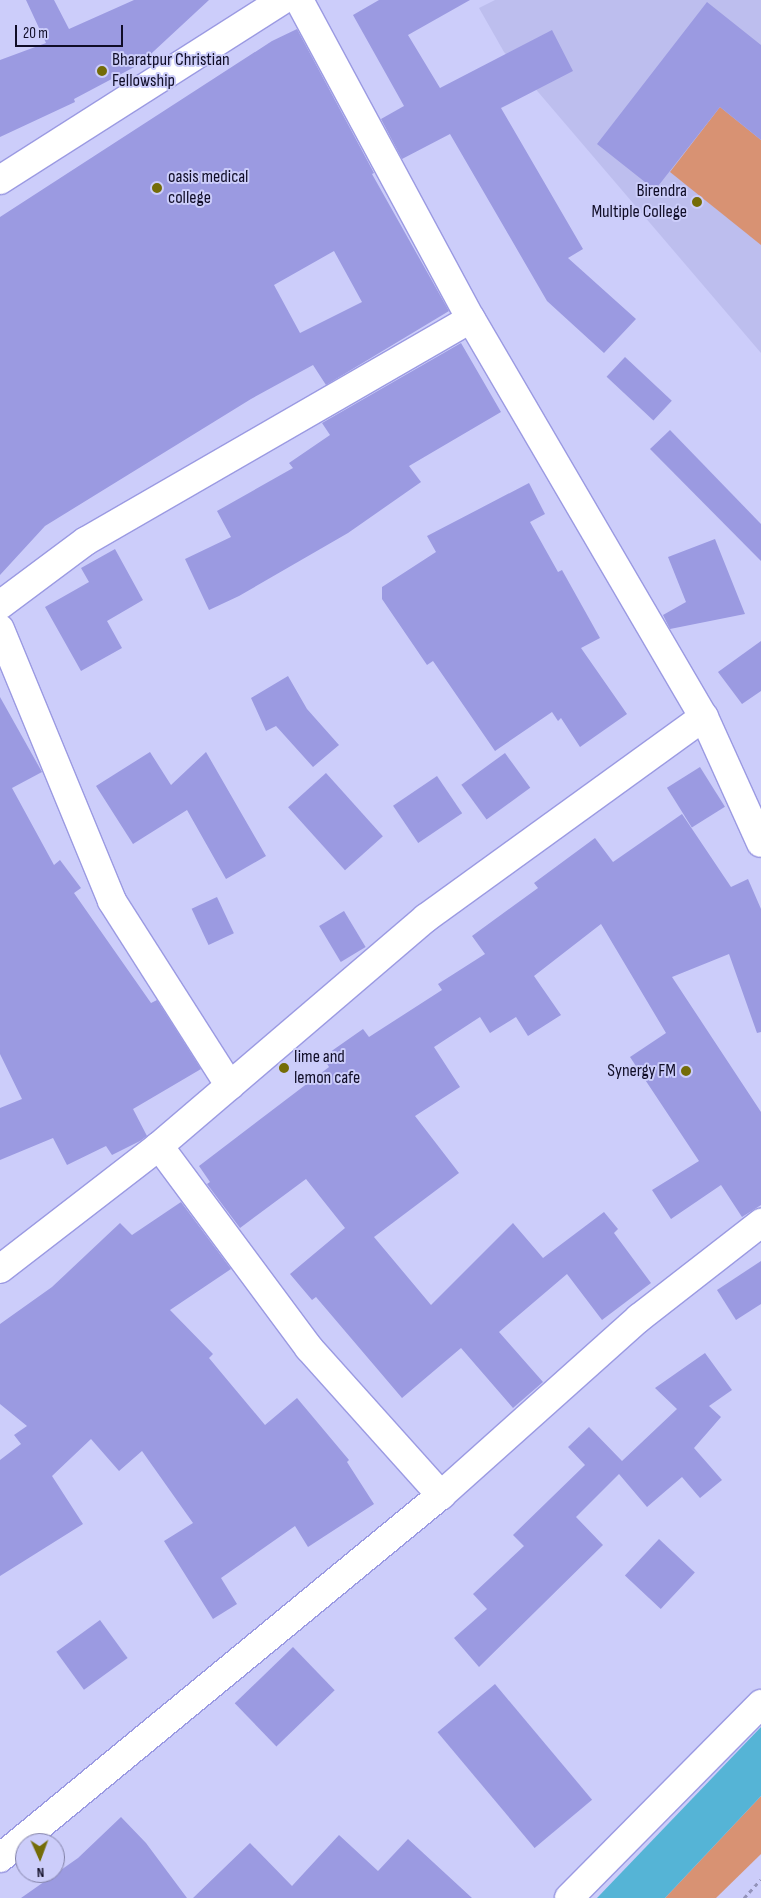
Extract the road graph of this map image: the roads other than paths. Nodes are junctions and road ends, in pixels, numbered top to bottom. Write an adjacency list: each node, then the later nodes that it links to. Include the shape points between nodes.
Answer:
1 (282, 0): 3 (street)
2 (299, 0): 4 (street)
3 (0, 180)
4 (471, 320): 5 (street, via 86,541); 7 (street)
5 (0, 605)
6 (0, 629): 9 (street, via 112,902)
7 (704, 717): 8 (street); 9 (street, via 426,918)
8 (761, 843)
9 (230, 1086): 10 (street)
10 (159, 1146): 12 (street); 13 (street, via 309,1348)
11 (761, 1223): 13 (street, via 639,1318)
12 (1, 1267)
13 (441, 1495): 15 (street)
14 (761, 1704): 16 (street)
15 (0, 1858)
16 (569, 1898)

